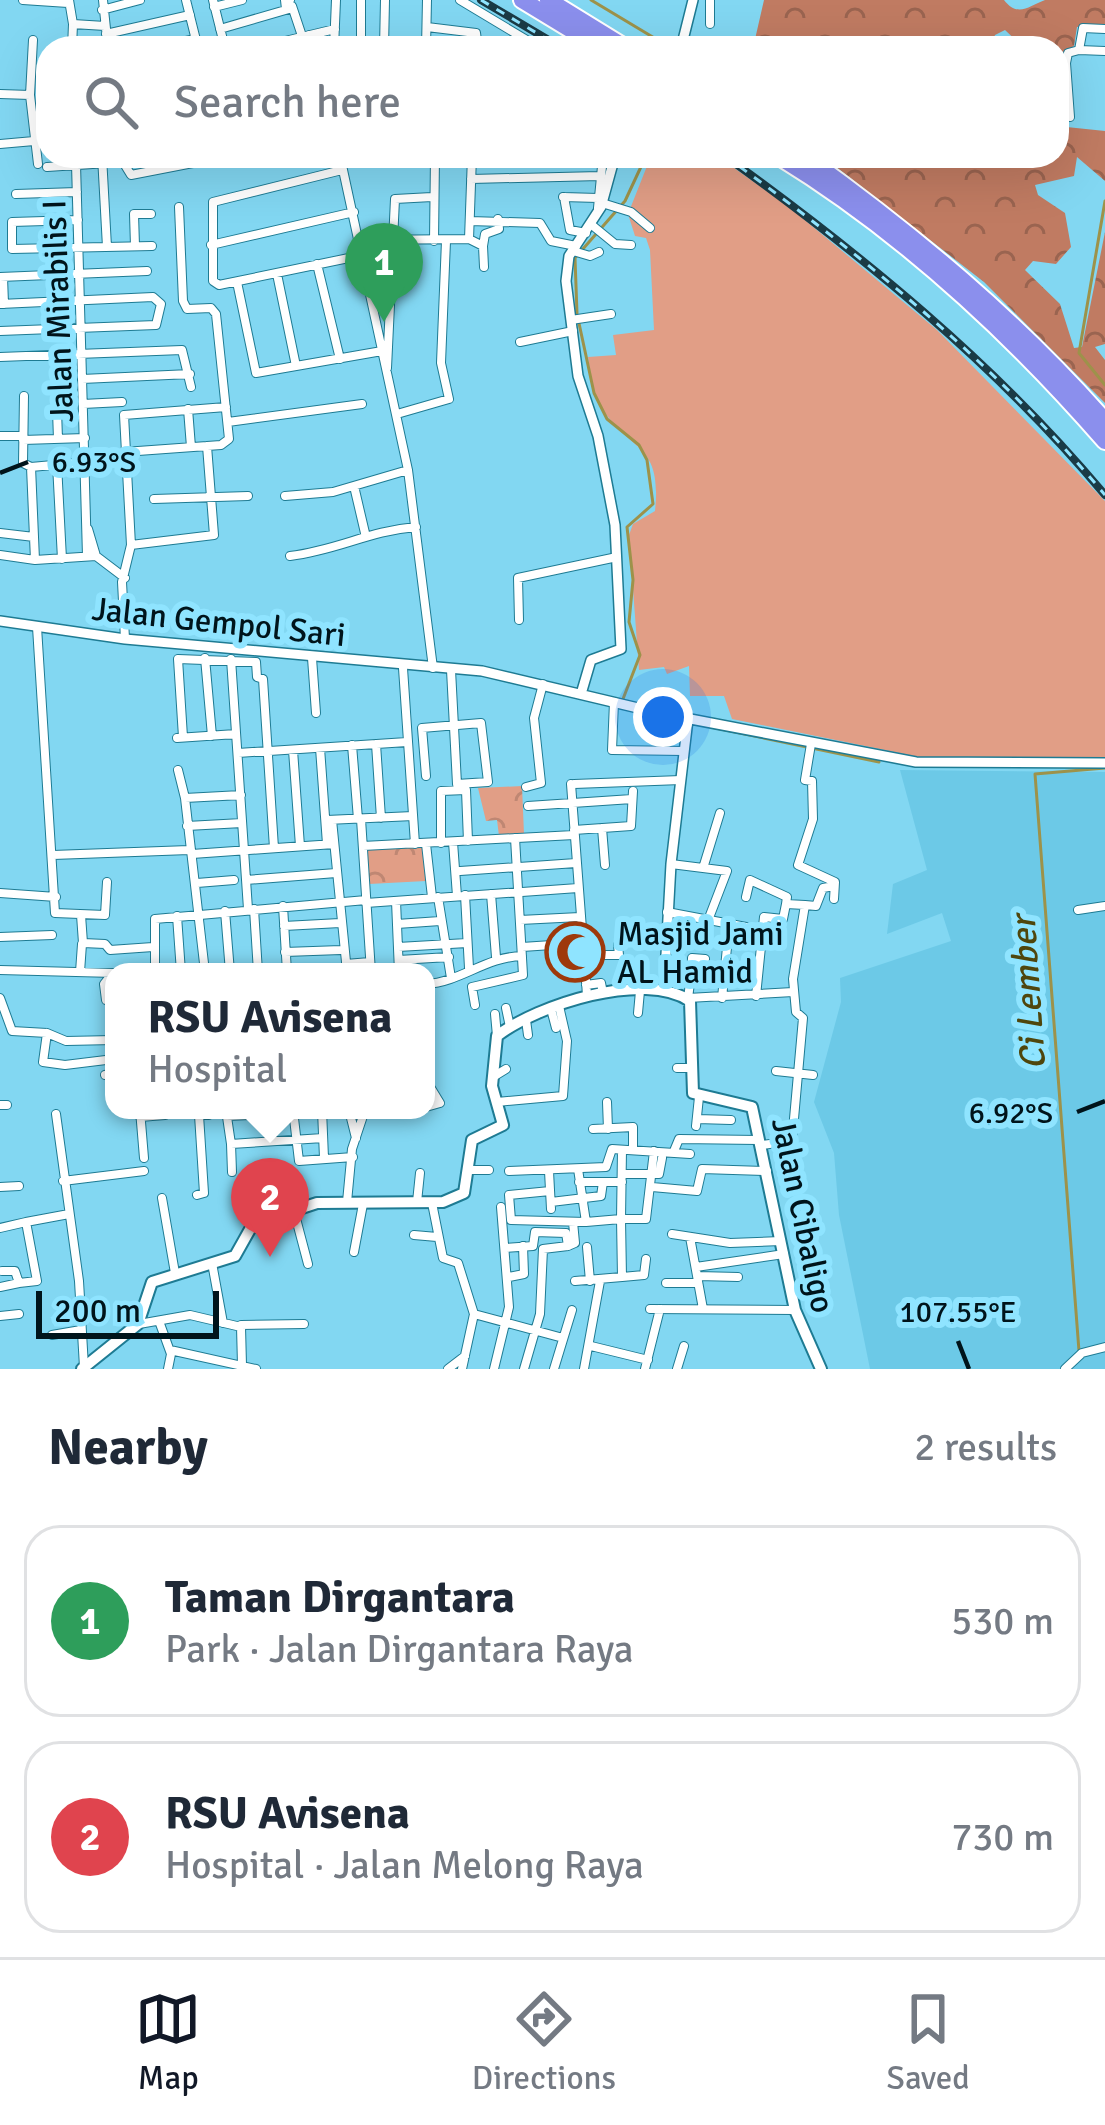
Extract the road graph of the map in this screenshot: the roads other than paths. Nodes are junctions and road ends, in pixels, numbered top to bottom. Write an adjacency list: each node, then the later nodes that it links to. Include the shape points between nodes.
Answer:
1 (23, 0): 14 (street)
2 (140, 0): 17 (street)
3 (186, 0): 18 (street)
4 (242, 0): 16 (street)
5 (336, 0): 24 (street)
6 (361, 0): 32 (street)
7 (385, 0): 33 (street)
8 (427, 0): 21 (street)
9 (460, 0): 36 (street)
10 (522, 0): 37 (highway)
11 (548, 0): 38 (highway)
12 (693, 0): 39 (street)
13 (710, 0): 20 (street)
14 (69, 1): 19 (street)
15 (286, 3): 23 (street); 26 (street)
16 (213, 4): 23 (street)
17 (103, 5): 25 (street)
18 (190, 15): 25 (street); 29 (street)
19 (74, 24): 25 (street); 27 (street)
20 (710, 24)
21 (427, 27): 34 (street); 35 (street)
22 (1105, 28): 41 (street, via 1082,28)
23 (220, 29): 30 (street)
24 (334, 29): 26 (street); 31 (street)
25 (105, 30): 28 (street)
26 (305, 35)
27 (73, 36)
28 (106, 36)
29 (195, 36)
30 (222, 36)
31 (334, 36)
32 (361, 36)
33 (384, 36)
34 (427, 36)
35 (476, 36)
36 (521, 36)
37 (582, 36)
38 (606, 36)
39 (684, 36)
40 (33, 40): 45 (street)
41 (1079, 50): 42 (street); 43 (street)
42 (1105, 51)
43 (1069, 53)
44 (0, 94): 45 (street)
45 (30, 94): 49 (street)
46 (1069, 111): 47 (street)
47 (1070, 117)
48 (0, 141): 49 (street)
49 (34, 141): 50 (street)
50 (36, 144)
51 (76, 168): 64 (street, Jalan Mirabilis I)
52 (103, 168): 88 (street)
53 (128, 168): 54 (street, via 131,175)
54 (160, 168)
55 (434, 168): 66 (street)
56 (471, 168): 63 (street)
57 (601, 168): 62 (street)
58 (611, 168): 67 (street)
59 (796, 168): 130 (highway, via 945,279)
60 (819, 168): 124 (highway, via 982,296)
61 (343, 170): 69 (street); 83 (street, via 213,202)
62 (600, 176): 63 (street); 67 (street)
63 (471, 179): 74 (street)
64 (77, 192): 65 (street); 73 (street, Jalan Mirabilis I)
65 (16, 194)
66 (432, 197): 80 (street, via 396,198); 81 (street)
67 (599, 205): 76 (street); 77 (street); 77 (street, via 563,197 570,230)
68 (178, 207): 121 (street, via 183,301 216,314)
69 (354, 212): 79 (street); 83 (street)
70 (152, 214): 85 (street, via 134,214)
71 (498, 219): 74 (street); 87 (street, via 499,230 483,236); 90 (street, via 519,215 542,224 551,241)
72 (0, 220): 75 (street)
73 (78, 220): 75 (street); 89 (street, Jalan Mirabilis I)
74 (470, 221): 78 (street)
75 (12, 222): 89 (street, via 12,249)
76 (650, 228)
77 (595, 230): 84 (street); 90 (street)
78 (469, 239): 82 (street); 87 (street)
79 (360, 240): 80 (street); 92 (street)
80 (394, 240): 81 (street); 113 (street)
81 (434, 241): 82 (street)
82 (446, 241): 123 (street, via 441,363 449,400)
83 (211, 245): 99 (street, via 214,283)
84 (631, 245)
85 (135, 246): 86 (street); 88 (street)
86 (152, 246)
87 (482, 246): 94 (street)
88 (107, 247): 89 (street)
89 (77, 248): 96 (street, Jalan Mirabilis I)
90 (577, 251): 91 (street); 103 (street, via 566,271)
91 (599, 252)
92 (363, 255): 93 (street); 107 (street)
93 (317, 264): 97 (street); 111 (street)
94 (484, 267)
95 (147, 271): 96 (street)
96 (77, 273): 98 (street); 100 (street, Jalan Mirabilis I)
97 (277, 274): 99 (street); 112 (street)
98 (1, 277): 101 (street)
99 (237, 282): 112 (street, via 256,373)
100 (79, 300): 101 (street); 104 (street, Jalan Mirabilis I); 104 (street, via 153,297 161,304 156,325)
101 (2, 304)
102 (611, 314): 103 (street)
103 (574, 322): 106 (street); 151 (street)
104 (80, 327): 105 (street); 108 (street, Jalan Mirabilis I)
105 (0, 331)
106 (520, 342)
107 (382, 351): 111 (street); 113 (street)
108 (81, 353): 109 (street); 114 (street, via 182,350); 115 (street, Jalan Mirabilis I)
109 (55, 354): 110 (street); 129 (street)
110 (0, 357)
111 (340, 358): 112 (street)
112 (296, 366)
113 (386, 369): 123 (street)
114 (190, 374): 115 (street); 116 (street)
115 (82, 379): 119 (street, Jalan Mirabilis I)
116 (191, 387)
117 (24, 396): 127 (street)
118 (122, 402): 119 (street)
119 (83, 404): 128 (street, Jalan Mirabilis I)
120 (362, 404): 125 (street)
121 (226, 407): 122 (street); 125 (street)
122 (188, 409): 132 (street); 133 (street, via 124,415)
123 (397, 414): 137 (street)
124 (1105, 421)
125 (228, 422): 131 (street, via 226,443)
126 (0, 436): 127 (street)
127 (22, 438): 129 (street); 136 (street, via 23,463)
128 (85, 438): 129 (street); 134 (street, Jalan Mirabilis I)
129 (58, 439)
130 (1105, 441)
131 (207, 446): 132 (street); 139 (street)
132 (191, 447): 133 (street)
133 (124, 452): 147 (street)
134 (86, 463): 135 (street); 149 (street, Jalan Mirabilis I)
135 (57, 464): 136 (street); 152 (street)
136 (31, 466): 146 (street)
137 (408, 470): 138 (street); 143 (street)
138 (354, 486): 141 (street); 145 (street)
139 (212, 496): 140 (street); 142 (street); 147 (street, via 212,538)
140 (248, 496)
141 (285, 496)
142 (154, 499)
143 (416, 527): 145 (street); 163 (street)
144 (0, 533): 146 (street)
145 (364, 533): 150 (street, via 342,549)
146 (34, 537): 153 (street)
147 (131, 545): 154 (street)
148 (0, 555): 153 (street)
149 (92, 556): 152 (street); 154 (street)
150 (290, 556)
151 (617, 557): 155 (street, via 518,578); 166 (street, via 622,645 591,659)
152 (62, 559): 153 (street)
153 (35, 560)
154 (125, 578): 158 (street)
155 (519, 620)
156 (0, 621): 157 (street, Jalan Gempol Sari)
157 (37, 627): 158 (street, Jalan Gempol Sari); 212 (street)
158 (127, 639): 159 (street, Jalan Gempol Sari)
159 (231, 655): 160 (street); 161 (street, Jalan Gempol Sari); 171 (street); 179 (street, via 256,662 263,679)
160 (205, 658): 172 (street); 172 (street, via 178,661 180,738)
161 (312, 658): 162 (street, Jalan Gempol Sari); 168 (street)
162 (401, 668): 163 (street, Jalan Gempol Sari); 173 (street)
163 (434, 669): 164 (street, Jalan Gempol Sari)
164 (451, 670): 165 (street, Jalan Gempol Sari); 170 (street)
165 (543, 684): 166 (street, Jalan Gempol Sari); 186 (street, via 534,718 541,784)
166 (581, 694): 167 (street, Jalan Gempol Sari)
167 (620, 704): 169 (street, Jalan Gempol Sari); 180 (street, via 612,750)
168 (316, 713)
169 (688, 722): 177 (street, Jalan Gempol Sari); 180 (street)
170 (453, 724): 170 (street, via 485,729 488,784 457,784); 184 (street, via 422,728)
171 (236, 734): 172 (street); 181 (street)
172 (212, 736)
173 (405, 742): 174 (street); 192 (street)
174 (376, 744): 175 (street); 193 (street)
175 (352, 745): 176 (street); 194 (street)
176 (322, 747): 178 (street); 195 (street)
177 (810, 747): 182 (street, Jalan Gempol Sari, via 916,762); 224 (street, via 814,819 798,866)
178 (293, 750): 179 (street); 207 (street)
179 (268, 751): 181 (street); 209 (street)
180 (684, 752): 185 (street)
181 (238, 753): 187 (street)
182 (1105, 763)
183 (178, 770): 188 (street)
184 (426, 776)
185 (681, 780): 189 (street, via 573,784); 214 (street)
186 (526, 787)
187 (241, 795): 188 (street); 196 (street)
188 (185, 798): 197 (street)
189 (573, 803): 190 (street); 198 (street, via 632,795 631,826); 199 (street)
190 (528, 806)
191 (720, 813): 217 (street)
192 (411, 816): 193 (street); 205 (street)
193 (381, 818): 194 (street)
194 (359, 819): 195 (street); 208 (street)
195 (329, 820): 204 (street)
196 (242, 823): 197 (street); 210 (street)
197 (187, 826): 211 (street)
198 (602, 828): 199 (street); 216 (street)
199 (574, 832): 200 (street); 213 (street)
200 (515, 838): 201 (street); 215 (street)
201 (468, 841): 202 (street); 203 (street, via 466,793 439,794)
202 (453, 842): 203 (street); 229 (street)
203 (441, 843): 206 (street)
204 (330, 844): 207 (street); 219 (street)
205 (415, 844): 206 (street); 208 (street)
206 (426, 844): 231 (street)
207 (300, 846): 209 (street)
208 (363, 846): 236 (street)
209 (274, 848): 210 (street)
210 (244, 850): 211 (street); 220 (street)
211 (191, 852): 212 (street); 223 (street)
212 (52, 855): 230 (street)
213 (576, 862): 215 (street); 225 (street)
214 (671, 864): 217 (street); 244 (street)
215 (516, 866): 218 (street); 226 (street)
216 (605, 866)
217 (704, 866): 252 (street, via 728,874)
218 (460, 871)
219 (336, 872): 220 (street); 234 (street)
220 (246, 879): 241 (street)
221 (234, 880): 223 (street)
222 (107, 882): 246 (street, via 106,914)
223 (197, 883): 245 (street)
224 (835, 886): 233 (street); 238 (street, via 823,888 816,906)
225 (578, 888): 226 (street); 248 (street)
226 (518, 892): 228 (street); 249 (street)
227 (0, 893): 230 (street)
228 (491, 894): 229 (street); 271 (street)
229 (461, 896): 231 (street); 260 (street)
230 (56, 897): 246 (street, via 56,913)
231 (435, 897): 235 (street); 250 (street)
232 (746, 897): 237 (street, via 750,880 787,897)
233 (834, 899)
234 (339, 901): 236 (street); 239 (street); 251 (street)
235 (396, 901): 236 (street); 253 (street)
236 (366, 902): 280 (street)
237 (786, 904): 238 (street); 292 (street, via 783,920 764,917)
238 (805, 905): 291 (street)
239 (283, 906): 241 (street); 254 (street)
240 (1105, 906): 242 (street)
241 (251, 909): 243 (street); 277 (street)
242 (1078, 910)
243 (225, 911): 245 (street); 276 (street)
244 (668, 912): 252 (street); 290 (street)
245 (200, 913): 247 (street); 275 (street)
246 (81, 915): 259 (street)
247 (177, 916): 264 (street, via 153,920); 274 (street)
248 (580, 917): 249 (street); 261 (street)
249 (520, 920): 268 (street)
250 (440, 921): 253 (street); 262 (street)
251 (340, 923): 254 (street); 266 (street)
252 (707, 923): 255 (street)
253 (397, 924): 265 (street)
254 (284, 926): 267 (street)
255 (729, 927): 256 (street); 295 (street)
256 (746, 927)
257 (52, 935): 258 (street)
258 (0, 937)
259 (82, 942): 264 (street, via 110,950); 283 (street)
260 (467, 943): 262 (street); 281 (street)
261 (582, 943): 268 (street); 269 (street)
262 (446, 944): 265 (street); 270 (street)
263 (619, 945): 269 (street, via 619,955)
264 (153, 947): 273 (street)
265 (398, 947): 272 (street)
266 (341, 950): 267 (street); 279 (street)
267 (285, 952): 278 (street)
268 (522, 952): 271 (street); 296 (street, via 521,976 472,987)
269 (583, 956): 289 (street)
270 (449, 957): 272 (street); 286 (street)
271 (496, 957): 281 (street)
272 (399, 960)
273 (154, 963)
274 (180, 963)
275 (205, 963)
276 (229, 963)
277 (257, 963)
278 (286, 963)
279 (345, 963)
280 (370, 963)
281 (469, 968): 286 (street)
282 (0, 970): 283 (street)
283 (80, 972): 284 (street)
284 (105, 973)
285 (691, 976): 294 (street)
286 (451, 979): 287 (street)
287 (435, 982)
288 (640, 991): 289 (main road); 290 (main road); 300 (street)
289 (593, 992): 297 (street); 299 (main road)
290 (664, 992): 294 (main road)
291 (793, 992): 292 (street); 314 (street, via 803,1018)
292 (756, 996): 295 (street)
293 (0, 998): 305 (street, via 12,1031)
294 (688, 998): 295 (street); 311 (main road)
295 (722, 998)
296 (476, 1005)
297 (600, 1007)
298 (506, 1008): 303 (street)
299 (555, 1008): 302 (main road); 304 (street); 318 (street, via 567,1041 563,1096)
300 (638, 1013)
301 (495, 1014): 307 (street)
302 (526, 1020): 303 (main road); 306 (street)
303 (510, 1027): 307 (main road)
304 (556, 1028)
305 (47, 1034): 308 (street); 309 (street, via 45,1064)
306 (527, 1035)
307 (496, 1036): 316 (main road)
308 (105, 1040)
309 (105, 1060)
310 (676, 1068): 311 (street)
311 (692, 1068): 317 (main road)
312 (506, 1070): 316 (street)
313 (776, 1071): 314 (street)
314 (798, 1073): 315 (street); 335 (street, via 792,1141)
315 (813, 1075)
316 (491, 1077): 318 (main road)
317 (699, 1096): 328 (street, via 697,1122); 335 (main road, Jalan Cibaligo, via 751,1105)
318 (496, 1102): 346 (main road, via 502,1128 472,1140)
319 (607, 1102): 330 (street)
320 (56, 1114): 354 (street)
321 (141, 1119): 341 (street)
322 (199, 1119): 360 (street, via 204,1193)
323 (228, 1119): 334 (street)
324 (293, 1119): 333 (street)
325 (322, 1119): 331 (street)
326 (351, 1119): 332 (street)
327 (361, 1119): 332 (street)
328 (731, 1120)
329 (593, 1129): 330 (street)
330 (608, 1129): 336 (street, via 633,1127)
331 (323, 1138): 333 (street); 342 (street)
332 (356, 1138): 340 (street)
333 (294, 1139): 334 (street); 342 (street, via 298,1161)
334 (230, 1143): 350 (street)
335 (762, 1143): 337 (street, via 679,1138); 349 (main road, Jalan Cibaligo)
336 (628, 1150): 338 (street); 343 (street, via 610,1150 606,1167); 353 (street)
337 (674, 1151): 338 (street); 339 (street)
338 (658, 1154): 352 (street, via 659,1174)
339 (690, 1154)
340 (353, 1157): 342 (street); 364 (street)
341 (144, 1158)
342 (324, 1158)
343 (578, 1168): 348 (street); 355 (street)
344 (489, 1170): 346 (street)
345 (144, 1171): 354 (street)
346 (464, 1171): 366 (main road, via 464,1192)
347 (509, 1171): 348 (street)
348 (549, 1171): 363 (street)
349 (767, 1171): 359 (street, via 702,1169 696,1191); 385 (main road, Jalan Cibaligo)
350 (232, 1172)
351 (420, 1173): 365 (street)
352 (652, 1174): 353 (street); 359 (street)
353 (622, 1178): 356 (street); 371 (street)
354 (63, 1180): 370 (street)
355 (579, 1182): 356 (street); 361 (street)
356 (603, 1182): 361 (street, via 602,1196)
357 (19, 1186): 358 (street)
358 (0, 1187)
359 (652, 1187): 372 (street, via 646,1219)
360 (197, 1195)
361 (581, 1196): 363 (street); 375 (street)
362 (162, 1198): 392 (street)
363 (551, 1201): 374 (street, via 509,1195 511,1220)
364 (347, 1202): 367 (main road); 369 (main road)
365 (417, 1203): 366 (main road); 367 (main road)
366 (432, 1203): 380 (street)
367 (363, 1204): 387 (street)
368 (501, 1207): 386 (street)
369 (294, 1211): 389 (main road, via 253,1224 238,1253); 390 (street)
370 (69, 1214): 373 (street); 414 (street)
371 (621, 1219): 372 (street); 375 (street); 395 (street)
372 (637, 1221): 377 (street)
373 (26, 1222): 376 (street); 399 (street, via 37,1278)
374 (573, 1222): 375 (street); 383 (street)
375 (586, 1222)
376 (0, 1228)
377 (637, 1233)
378 (672, 1234): 381 (street)
379 (414, 1235): 380 (street)
380 (437, 1237): 406 (street, via 442,1258 458,1263)
381 (690, 1237): 385 (street); 393 (street)
382 (523, 1246): 383 (street, via 533,1245 535,1232 565,1232); 386 (street); 394 (street, via 524,1275)
383 (568, 1246): 415 (street, via 543,1248)
384 (587, 1247): 398 (street)
385 (782, 1247): 393 (street); 404 (main road, Jalan Cibaligo)
386 (506, 1248): 394 (street)
387 (353, 1252)
388 (646, 1259): 395 (street, via 644,1275)
389 (212, 1263): 392 (main road); 409 (street)
390 (308, 1264)
391 (2, 1271): 399 (street, via 15,1271)
392 (175, 1273): 410 (main road, via 152,1282)
393 (697, 1276): 396 (street); 400 (street); 402 (street)
394 (509, 1277): 412 (street)
395 (622, 1277): 398 (street)
396 (738, 1277)
397 (575, 1281): 398 (street)
398 (595, 1281): 418 (street)
399 (19, 1283): 401 (street)
400 (666, 1283)
401 (0, 1287)
402 (703, 1309): 404 (street); 424 (street, via 655,1309)
403 (572, 1310): 417 (street)
404 (795, 1310): 427 (main road, Jalan Cibaligo)
405 (19, 1314): 407 (street)
406 (475, 1315): 412 (street); 423 (street)
407 (0, 1316)
408 (159, 1321): 409 (street, via 190,1315); 410 (street); 421 (street)
409 (224, 1322): 413 (street)
410 (138, 1324): 426 (main road)
411 (304, 1324): 413 (street)
412 (507, 1324): 415 (street); 432 (street)
413 (241, 1327): 425 (street)
414 (81, 1330): 416 (street); 426 (street)
415 (536, 1331): 417 (street); 433 (street)
416 (52, 1335)
417 (562, 1338): 434 (street)
418 (591, 1346): 422 (street); 435 (street)
419 (684, 1346): 437 (street)
420 (1105, 1347): 438 (street)
421 (170, 1351): 425 (street); 428 (street)
422 (618, 1353): 424 (street); 436 (street)
423 (466, 1355): 430 (street); 431 (street)
424 (646, 1364)
425 (242, 1365): 429 (street)
426 (88, 1367)
427 (818, 1367)
428 (168, 1369)
429 (256, 1369)
430 (448, 1369)
431 (462, 1369)
432 (494, 1369)
433 (524, 1369)
434 (554, 1369)
435 (584, 1369)
436 (614, 1369)
437 (677, 1369)
438 (1064, 1369)

